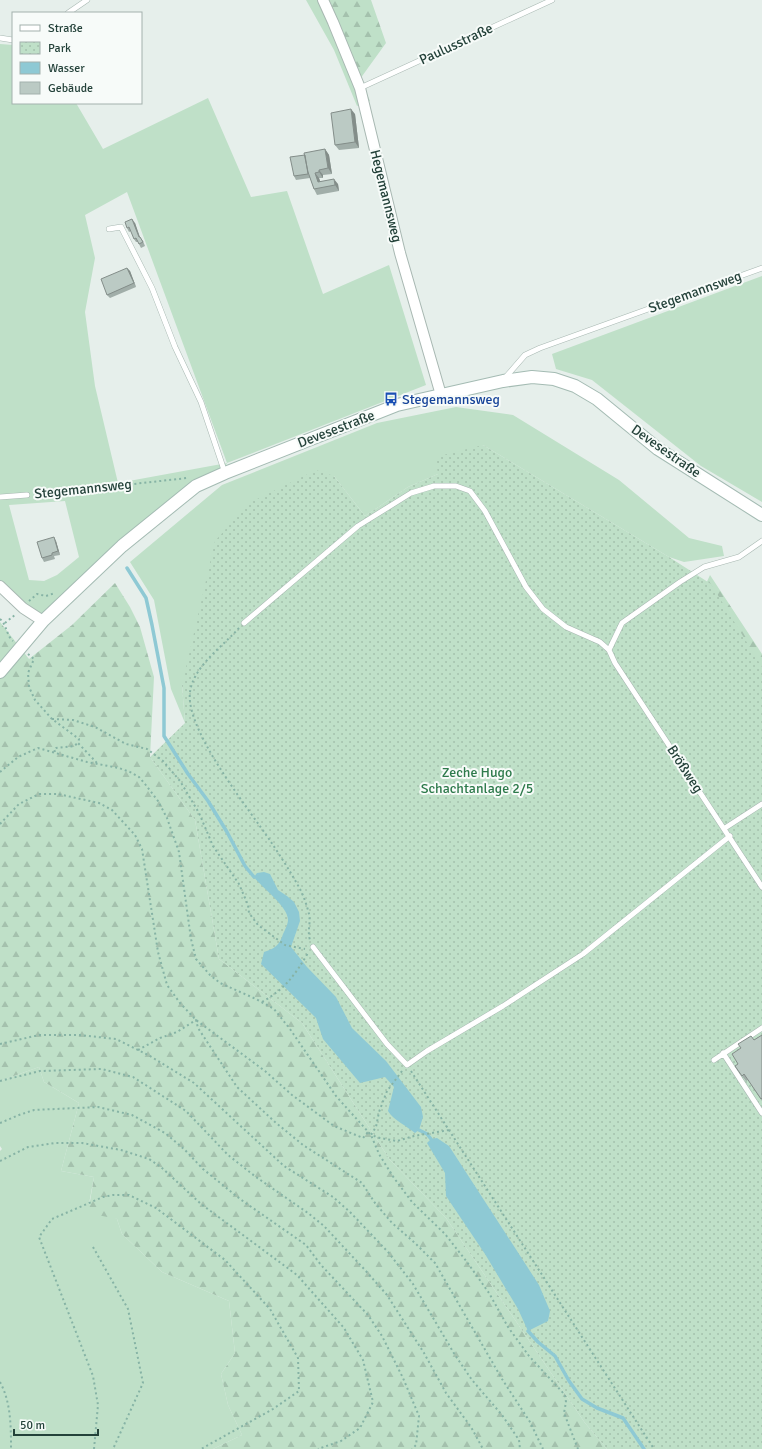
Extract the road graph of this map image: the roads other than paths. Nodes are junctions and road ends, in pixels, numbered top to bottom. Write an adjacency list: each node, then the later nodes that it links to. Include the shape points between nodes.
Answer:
1 (87, 0): 4 (lane)
2 (323, 0): 7 (street, Hegemannsweg)
3 (552, 0): 7 (lane, Paulusstraße)
4 (69, 12)
5 (0, 38): 6 (lane)
6 (12, 40)
7 (360, 88): 11 (street, Hegemannsweg, via 400,253)
8 (109, 229): 12 (lane, via 121,227 152,288 175,347 201,402)
9 (762, 268): 10 (lane, Stegemannsweg, via 540,348 525,355)
10 (503, 381): 11 (street, Devesestraße); 15 (street, Devesestraße, via 532,377 554,379 575,386 597,399 658,449)
11 (441, 395): 12 (street, Devesestraße, via 397,406)
12 (225, 473): 18 (street, Devesestraße, via 196,486 122,546)
13 (27, 495): 14 (lane, Stegemannsweg)
14 (0, 497)
15 (762, 515)
16 (762, 541): 20 (lane, via 739,557 704,567 622,623)
17 (0, 586): 18 (street, via 23,608)
18 (44, 621): 21 (street, Devesestraße)
19 (244, 623): 20 (lane, via 358,526 411,493 434,486 456,486 470,491 485,511 526,587 543,609 566,627 600,642)
20 (609, 650): 23 (lane, Brößweg, via 615,663)
21 (0, 672)
22 (762, 804): 23 (lane)
23 (724, 828): 24 (lane, Brößweg)
24 (730, 836): 25 (lane, Brößweg); 26 (lane, via 583,954 407,1065 387,1044)
25 (762, 887)
26 (313, 947)
27 (762, 1028): 28 (lane)
28 (723, 1053): 29 (lane); 30 (lane)
29 (714, 1060)
30 (762, 1113)

